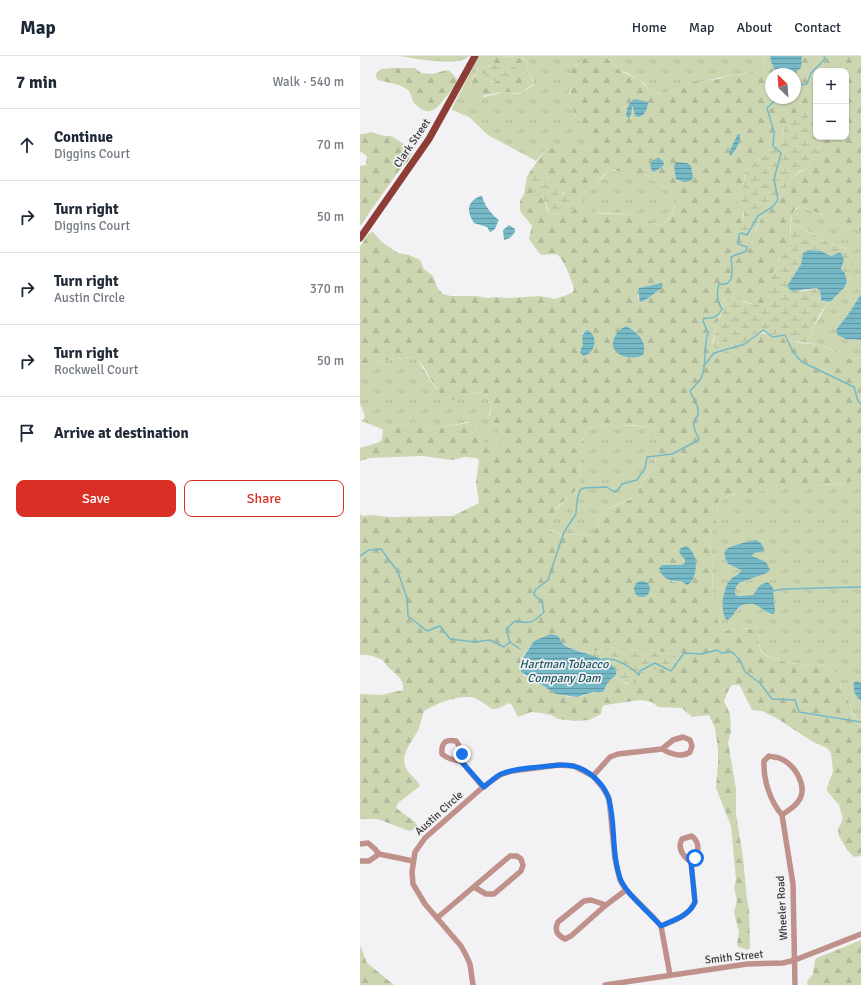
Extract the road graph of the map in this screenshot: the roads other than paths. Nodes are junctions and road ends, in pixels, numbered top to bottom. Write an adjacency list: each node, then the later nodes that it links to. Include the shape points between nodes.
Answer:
1 (475, 56): 2 (main road, Clark Street, via 429,140)
2 (360, 238)
3 (662, 749): 3 (street, via 686,756 692,746 690,740 683,737 673,740); 5 (street, via 610,757)
4 (461, 761): 6 (street)
5 (593, 776): 6 (street, Austin Circle, via 574,766 559,765 500,774); 14 (street, Austin Circle, via 609,798 615,859 620,880)
6 (484, 787): 11 (street, Austin Circle, via 425,838 415,852)
7 (782, 815): 7 (street, via 768,790 764,761 770,756 788,764 801,782 798,803); 19 (street, Wheeler Road, via 793,884)
8 (360, 844): 9 (street, via 368,843)
9 (380, 854): 10 (street, via 369,860); 11 (street)
10 (360, 861)
11 (413, 861): 16 (street, Austin Circle, via 413,884)
12 (691, 862): 17 (street, via 695,902 687,914)
13 (474, 887): 13 (street, via 510,856 521,859 521,871 494,894 486,894); 16 (street)
14 (626, 890): 15 (street); 17 (street, Austin Circle)
15 (606, 905): 15 (street, via 571,936 565,939 556,932 558,922 584,901 591,900)
16 (437, 918): 21 (street, Austin Circle, via 466,955)
17 (661, 926): 20 (street)
18 (861, 934): 19 (street, Smith Street)
19 (795, 960): 20 (street, Smith Street); 23 (street, Wheeler Road)
20 (670, 975): 22 (street, Smith Street)
21 (473, 985)
22 (605, 985)
23 (795, 985)

